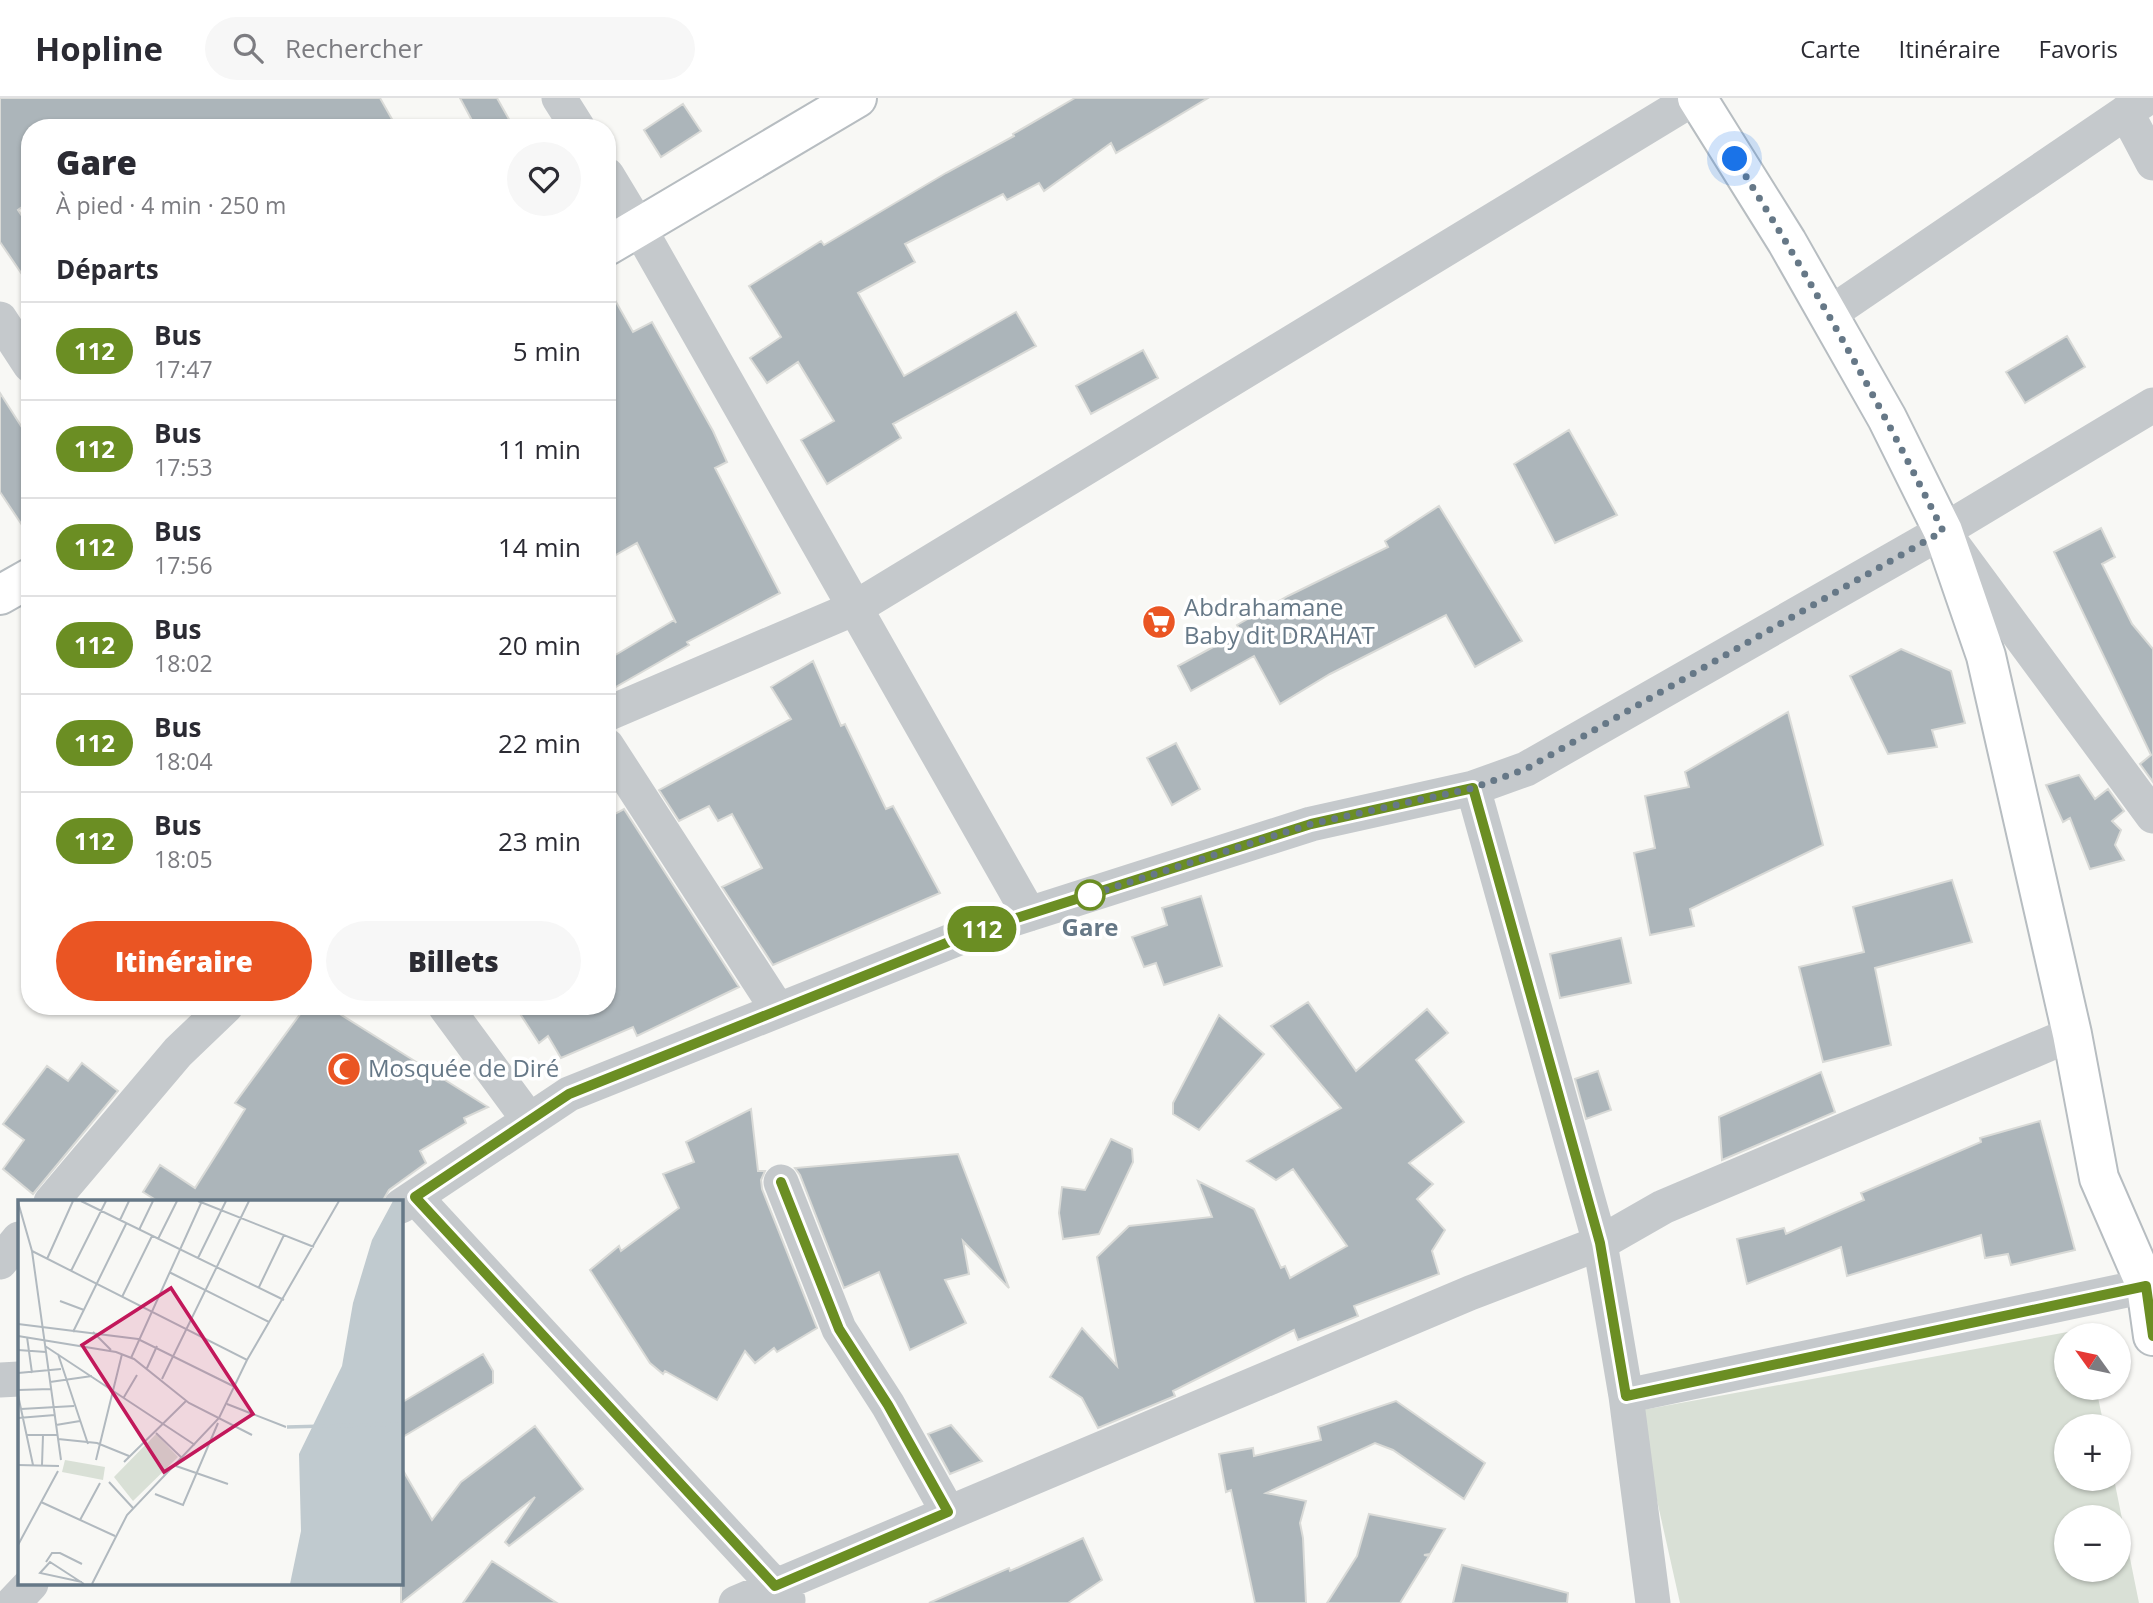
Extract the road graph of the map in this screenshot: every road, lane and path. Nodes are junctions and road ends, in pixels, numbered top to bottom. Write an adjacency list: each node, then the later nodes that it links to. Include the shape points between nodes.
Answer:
1 (559, 98): 5 (street)
2 (857, 98): 8 (street)
3 (1695, 98): 9 (street); 16 (street)
4 (2136, 105): 6 (street); 9 (street)
5 (572, 119)
6 (2153, 163)
7 (616, 210): 8 (street)
8 (623, 237): 16 (street)
9 (1828, 315): 13 (street, via 1887,418)
10 (0, 319): 11 (street)
11 (21, 351)
12 (2153, 405): 13 (street)
13 (1943, 531): 19 (street, via 1526,769); 20 (street); 25 (street, via 1986,656)
14 (21, 583): 15 (street)
15 (0, 595)
16 (855, 608): 17 (street); 21 (street)
17 (616, 710)
18 (616, 760): 22 (street)
19 (1473, 788): 21 (street, via 1311,824); 31 (street)
20 (2153, 816)
21 (1029, 914): 22 (street)
22 (778, 1010): 26 (street, via 569,1094)
23 (217, 1015): 28 (street, via 178,1052)
24 (452, 1015): 26 (street)
25 (2073, 1034): 31 (street, via 1663,1207); 33 (street, via 2099,1178)
26 (529, 1120): 29 (street)
27 (781, 1182): 38 (street, via 839,1329)
28 (53, 1200)
29 (408, 1202): 40 (street)
30 (18, 1240): 32 (street)
31 (1600, 1243): 37 (street); 38 (street)
32 (0, 1262)
33 (2146, 1286): 34 (street); 37 (street)
34 (2153, 1336)
35 (18, 1378): 36 (street)
36 (0, 1380)
37 (1626, 1396): 43 (street)
38 (948, 1512): 40 (street)
39 (29, 1586): 41 (street)
40 (783, 1595): 42 (street)
41 (13, 1603)
42 (736, 1603)
43 (1653, 1603)

